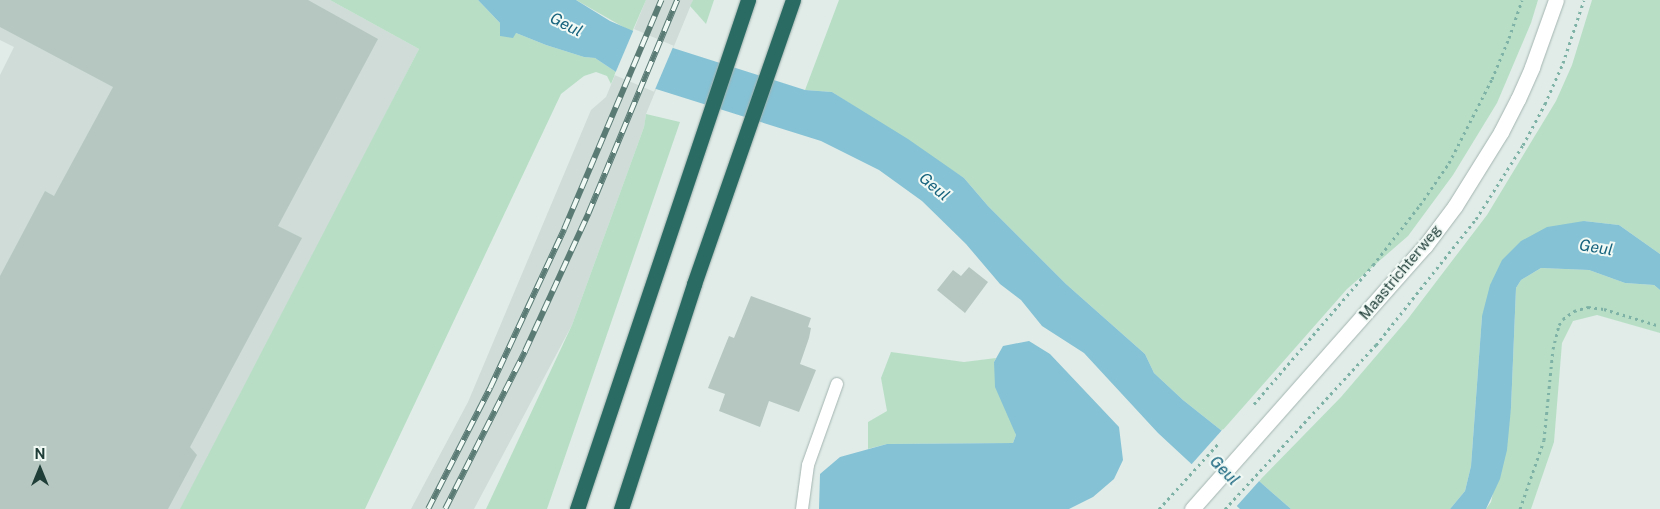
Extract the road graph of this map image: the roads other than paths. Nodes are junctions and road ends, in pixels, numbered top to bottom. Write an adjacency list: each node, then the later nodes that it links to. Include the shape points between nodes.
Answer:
1 (748, 0): 6 (highway)
2 (793, 0): 7 (highway, via 741,145)
3 (1556, 0): 5 (main road, Maastrichterweg, via 1532,67 1502,132 1455,206 1425,246)
4 (837, 384): 8 (lane, via 808,464)
5 (1196, 505)
6 (578, 509)
7 (621, 509)
8 (802, 509)

